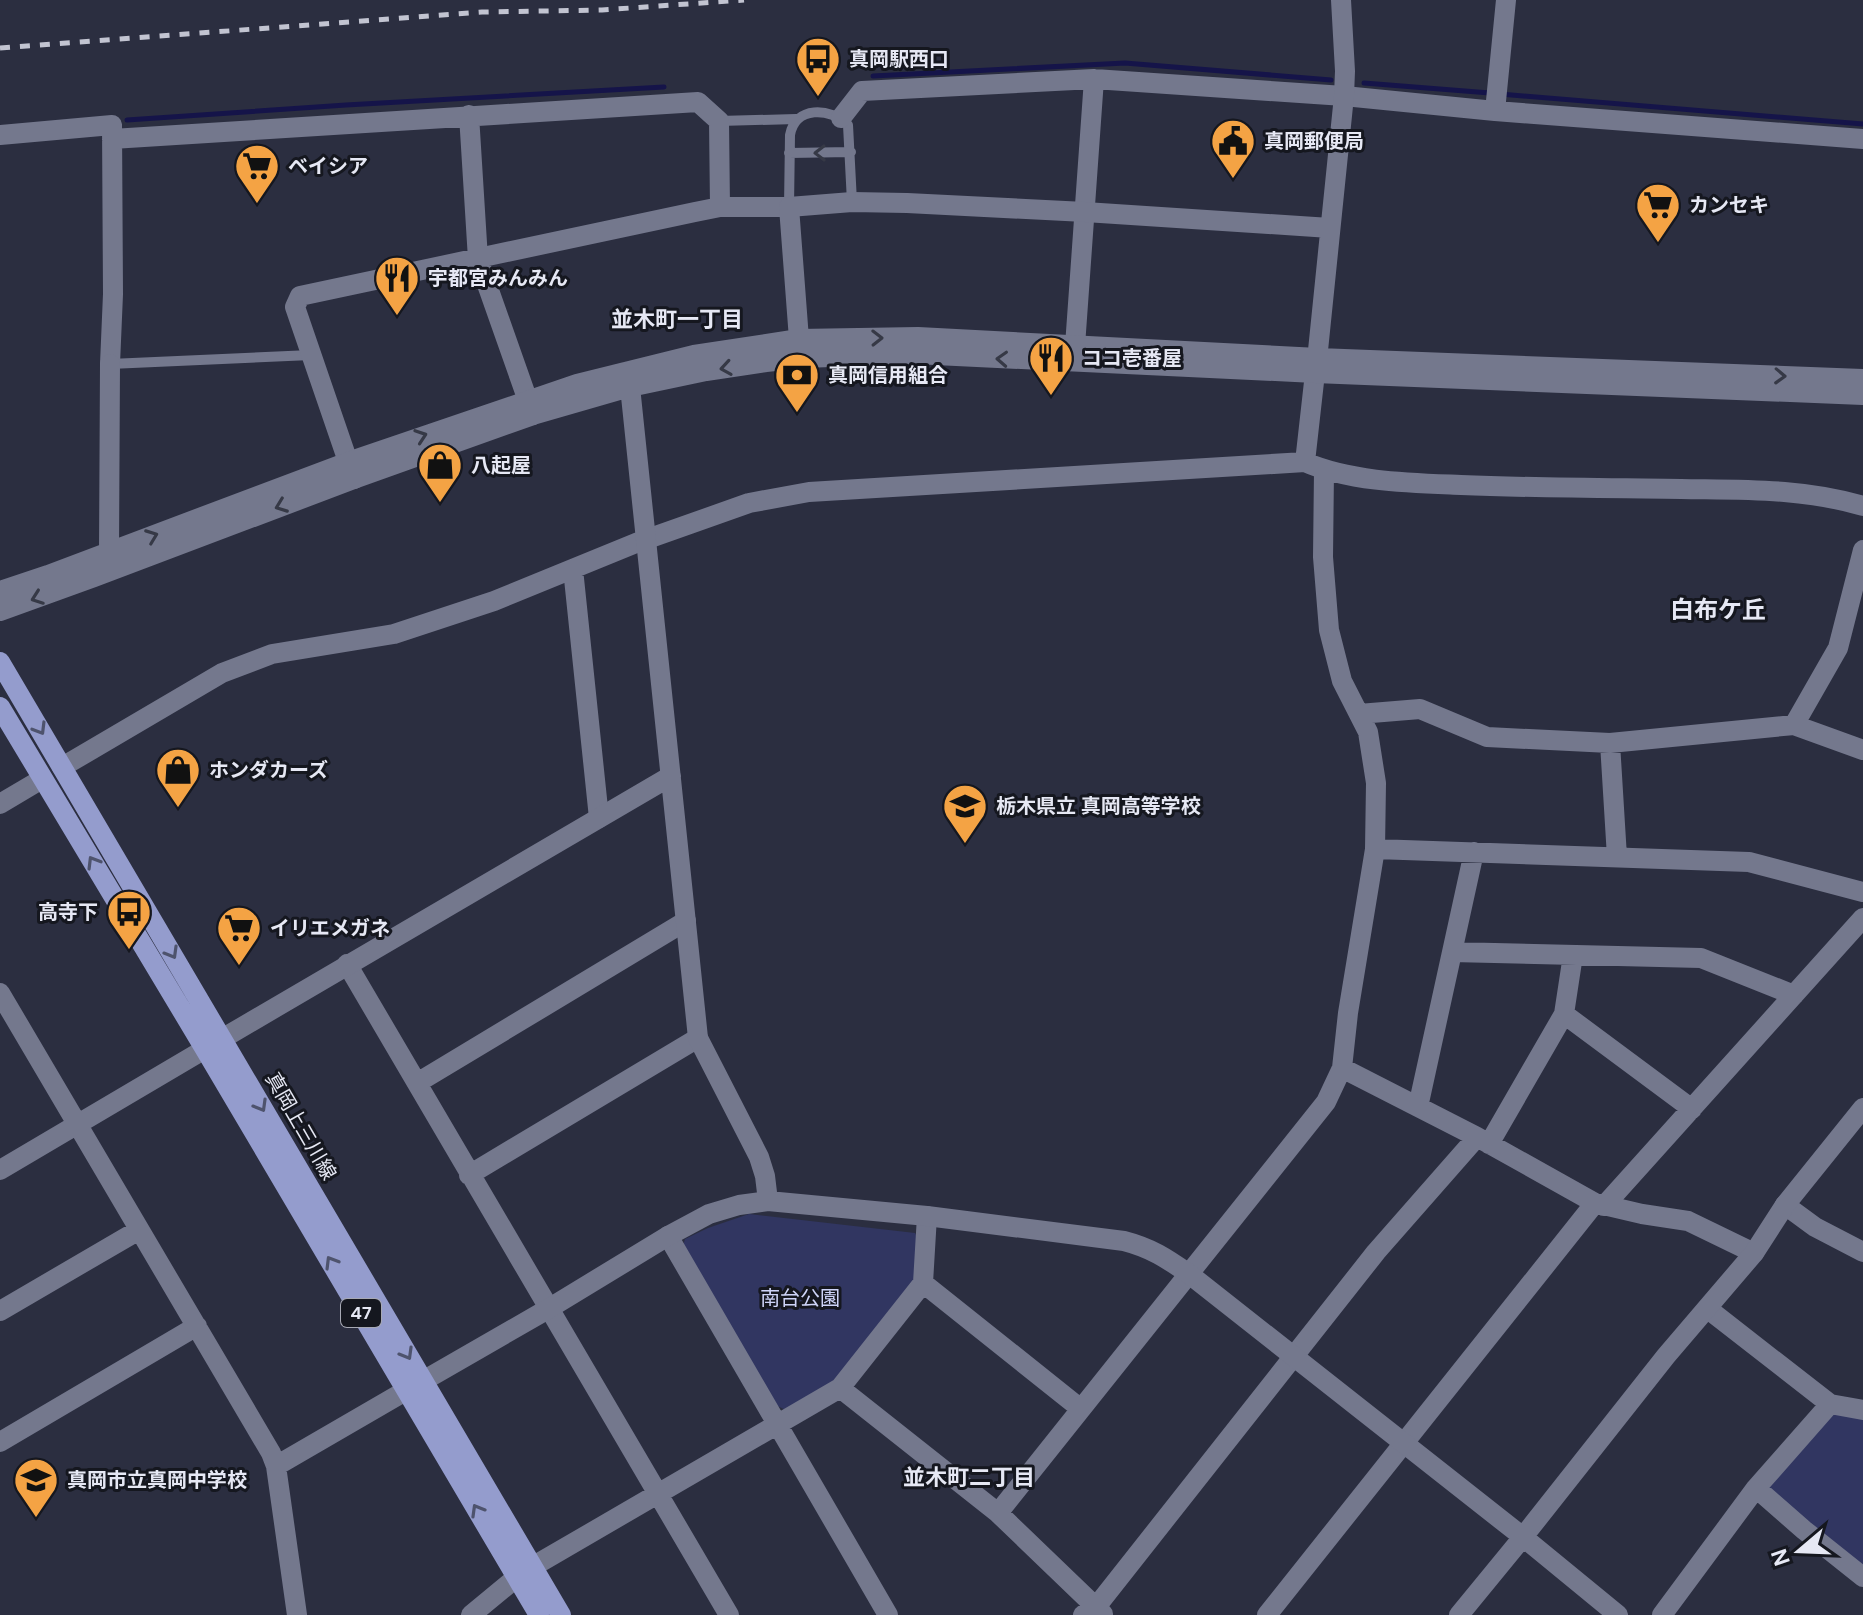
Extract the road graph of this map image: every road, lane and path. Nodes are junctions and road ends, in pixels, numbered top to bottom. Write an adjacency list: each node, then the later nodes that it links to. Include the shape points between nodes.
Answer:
1 (1341, 0): 4 (street)
2 (1506, 0): 5 (street)
3 (1094, 79): 4 (street); 7 (street, via 862,91); 18 (street)
4 (1344, 96): 5 (street); 19 (street)
5 (1496, 99): 12 (street)
6 (469, 115): 9 (street, via 698,102); 11 (street); 20 (street)
7 (841, 118): 8 (lane, via 822,112); 13 (lane, via 848,125)
8 (796, 119): 9 (lane); 14 (lane)
9 (719, 121): 16 (street)
10 (0, 135): 11 (street, via 112,125)
11 (112, 139): 24 (street)
12 (1863, 139)
13 (851, 152): 14 (lane, one-way to 14); 15 (lane)
14 (789, 153): 17 (lane)
15 (852, 202): 17 (street); 18 (street)
16 (720, 207): 17 (street); 20 (street)
17 (789, 207): 22 (street)
18 (1085, 212): 19 (street); 21 (street)
19 (1330, 228): 25 (street)
20 (478, 259): 23 (street, via 300,296 295,307); 29 (street)
21 (1075, 346): 22 (street, one-way to 21, via 918,337); 25 (street)
22 (801, 348): 25 (street, one-way to 22); 26 (street, via 706,371)
23 (311, 355): 24 (lane); 31 (street)
24 (110, 364): 34 (street)
25 (1316, 366): 27 (street, one-way to 27); 28 (street); 30 (street)
26 (629, 379): 29 (street); 45 (street)
27 (1863, 379)
28 (1863, 395)
29 (530, 407): 31 (street)
30 (1315, 466): 32 (street, via 1403,483 1781,490); 35 (street, via 809,492 749,503); 40 (street, via 1329,630 1342,681)
31 (351, 470): 34 (street, one-way to 31); 37 (street, one-way to 37)
32 (1863, 506)
33 (1863, 550): 41 (street, via 1838,648)
34 (109, 552): 36 (street)
35 (573, 569): 44 (street, via 394,634 272,654 222,673); 48 (street)
36 (0, 591)
37 (0, 611)
38 (0, 662): 44 (main road, 真岡上三川線 / 47, one-way to 44)
39 (0, 707): 46 (main road, 真岡上三川線 / 47)
40 (1359, 714): 42 (street, via 1420,709 1487,737); 49 (street, via 1368,732 1376,783)
41 (1794, 725): 42 (street); 43 (street)
42 (1610, 743): 51 (street)
43 (1863, 750)
44 (62, 767): 63 (main road, 真岡上三川線 / 47, one-way to 63)
45 (671, 776): 48 (street); 54 (street)
46 (42, 779): 47 (street); 63 (main road, 真岡上三川線 / 47, one-way to 46)
47 (0, 804)
48 (599, 818): 57 (street)
49 (1375, 849): 50 (street); 64 (street)
50 (1474, 852): 51 (street); 55 (street)
51 (1617, 857): 52 (street, via 1749,862)
52 (1863, 892)
53 (1863, 918): 59 (street)
54 (686, 921): 62 (street); 65 (street)
55 (1452, 952): 56 (street); 66 (street)
56 (1573, 955): 59 (street, via 1701,958); 60 (street)
57 (347, 964): 63 (street); 65 (street)
58 (0, 993): 61 (street)
59 (1794, 995): 68 (street)
60 (1564, 1014): 68 (street); 70 (street)
61 (8, 1025): 69 (street)
62 (698, 1038): 72 (street); 73 (street, via 759,1157)
63 (213, 1044): 69 (street); 88 (main road, 真岡上三川線 / 47)
64 (1342, 1068): 66 (street); 81 (street, via 1326,1102)
65 (417, 1083): 72 (street)
66 (1418, 1107): 70 (street)
67 (1863, 1108): 75 (street)
68 (1692, 1109): 74 (street)
69 (78, 1124): 71 (street); 77 (street)
70 (1483, 1140): 74 (street); 87 (street, via 1376,1252)
71 (0, 1170)
72 (469, 1175): 83 (street)
73 (768, 1201): 76 (street); 78 (street, via 709,1214)
74 (1600, 1204): 80 (street, via 1688,1221); 95 (street)
75 (1785, 1205): 79 (street); 80 (street)
76 (927, 1216): 81 (street, via 1124,1241 1160,1253); 82 (street)
77 (139, 1230): 85 (street); 86 (street)
78 (668, 1236): 83 (street); 93 (street)
79 (1863, 1252)
80 (1754, 1253): 84 (street)
81 (1189, 1274): 87 (street); 91 (street)
82 (923, 1283): 89 (street); 91 (street)
83 (548, 1309): 88 (street); 98 (street)
84 (1708, 1309): 90 (street); 100 (street)
85 (0, 1311)
86 (197, 1326): 94 (street); 96 (street)
87 (1294, 1357): 95 (street); 103 (street)
88 (415, 1386): 96 (street); 101 (main road, 真岡上三川線 / 47)
89 (840, 1388): 93 (street); 99 (street)
90 (1830, 1404): 92 (street); 97 (street)
91 (1081, 1409): 99 (street)
92 (1863, 1410)
93 (776, 1425): 98 (street); 109 (street)
94 (0, 1442)
95 (1404, 1444): 100 (street); 110 (street)
96 (276, 1466): 104 (street)
97 (1756, 1488): 102 (street); 113 (street)
98 (658, 1494): 101 (street); 108 (street)
99 (998, 1513): 103 (street)
100 (1523, 1537): 111 (street); 112 (street)
101 (525, 1572): 105 (street); 106 (main road, 真岡上三川線 / 47); 107 (main road, 真岡上三川線 / 47)
102 (1863, 1577)
103 (1094, 1612)
104 (297, 1615)
105 (471, 1615)
106 (539, 1615)
107 (561, 1615)
108 (729, 1615)
109 (888, 1615)
110 (1267, 1615)
111 (1459, 1615)
112 (1617, 1615)
113 (1662, 1615)

